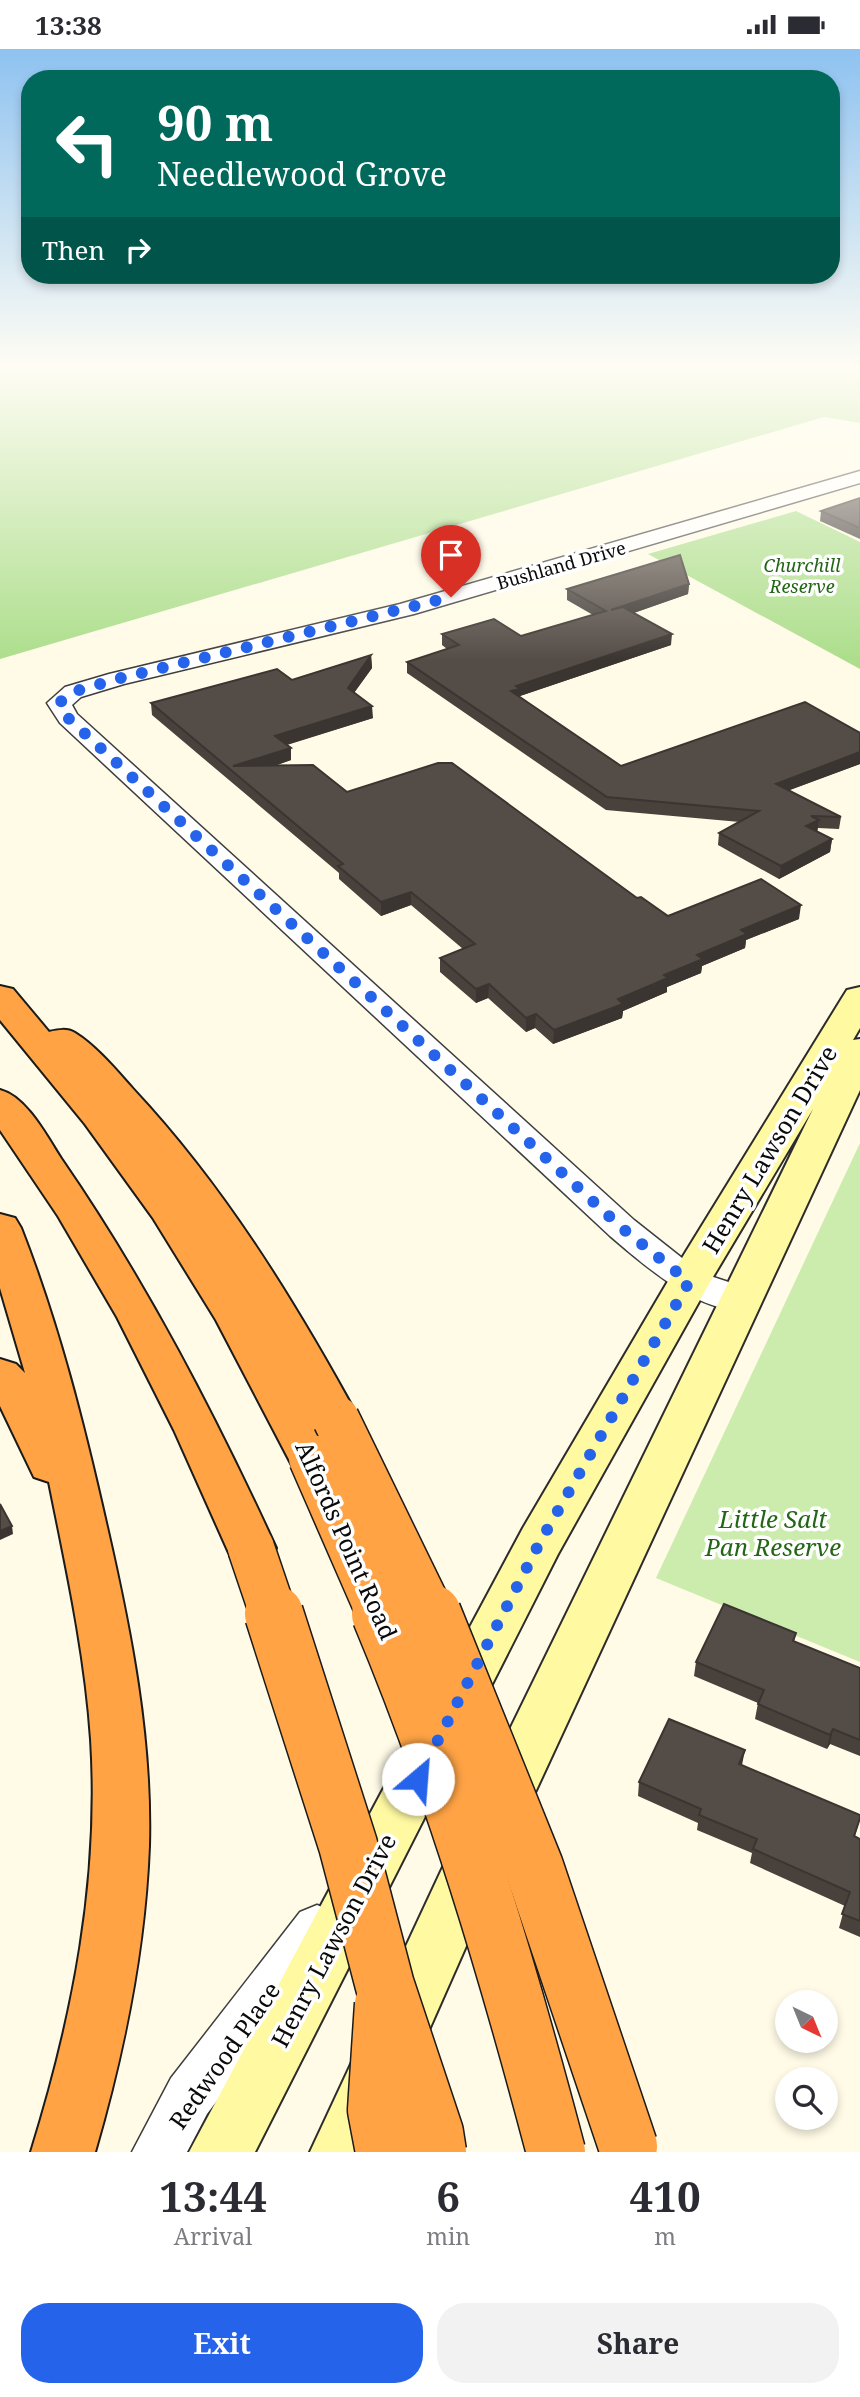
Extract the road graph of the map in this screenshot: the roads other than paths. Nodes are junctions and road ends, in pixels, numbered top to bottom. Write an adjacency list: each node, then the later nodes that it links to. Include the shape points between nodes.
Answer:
1 (860, 477): 8 (street, Bushland Drive, via 406,609 117,679 73,692 59,703 68,718 622,1228)
2 (0, 987): 11 (highway, via 105,1078 149,1133 255,1281)
3 (0, 997): 11 (highway, Alfords Point Road, via 125,1148 250,1341)
4 (860, 997): 8 (main road, Henry Lawson Drive)
5 (860, 1050): 9 (main road, Henry Lawson Drive)
6 (0, 1102): 14 (highway, bridge, via 46,1163 120,1279 164,1359 251,1548 348,1845)
7 (0, 1229): 12 (highway, via 50,1382)
8 (689, 1282): 9 (street); 13 (main road, Henry Lawson Drive, via 540,1542)
9 (740, 1299): 19 (main road, Henry Lawson Drive, via 540,1719)
10 (0, 1376): 12 (highway, via 31,1417)
11 (324, 1438): 15 (highway, bridge, via 414,1572 482,1728 564,1948); 22 (highway, Alfords Point Road, bridge, via 377,1604 442,1768 509,1974)
12 (89, 1555): 16 (highway, via 118,1738 117,1910 104,2001)
13 (394, 1826): 17 (street, Redwood Place, via 189,2096); 18 (main road, Henry Lawson Drive)
14 (385, 1986): 20 (highway, bridge, via 377,2111); 21 (highway, bridge)
15 (629, 2149)
16 (63, 2152)
17 (158, 2152)
18 (221, 2152)
19 (342, 2152)
20 (385, 2152)
21 (437, 2152)
22 (556, 2152)

